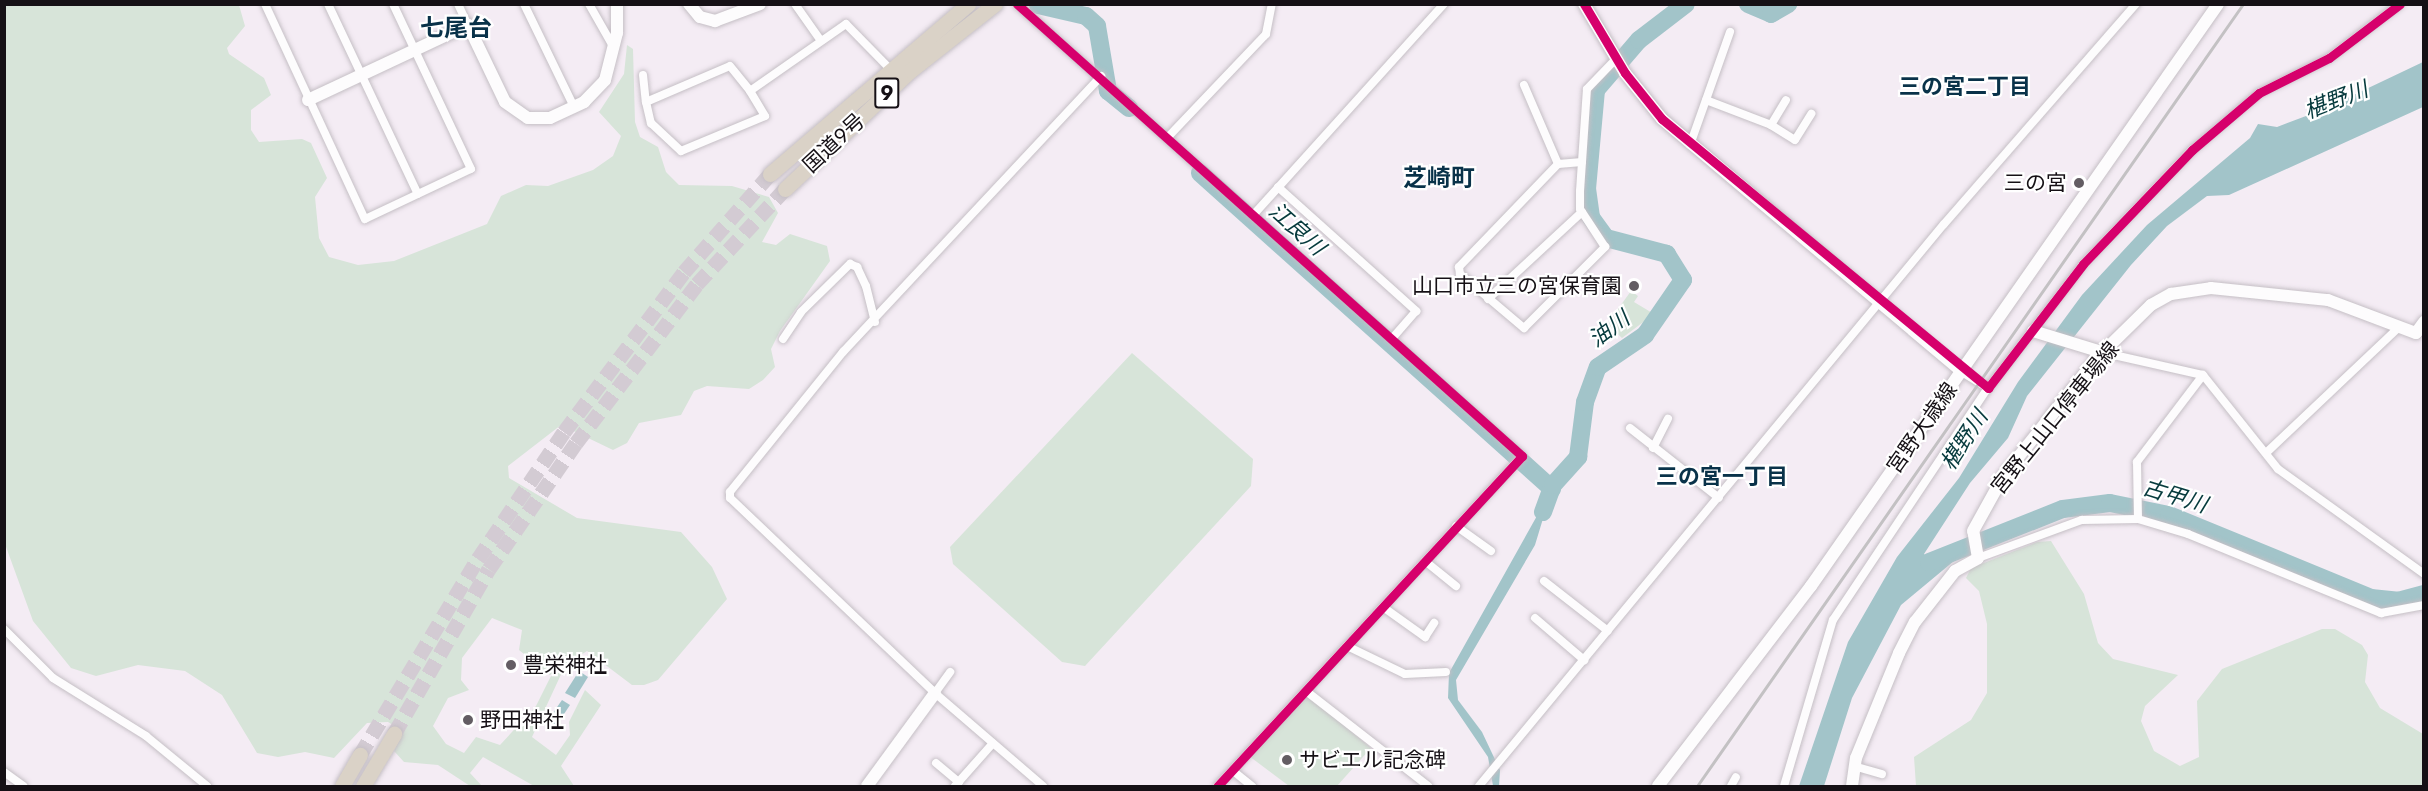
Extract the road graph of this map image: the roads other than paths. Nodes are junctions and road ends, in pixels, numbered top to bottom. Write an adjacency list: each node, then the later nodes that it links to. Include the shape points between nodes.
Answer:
1 (265, 4): 32 (street)
2 (328, 4): 27 (street)
3 (393, 4): 24 (street)
4 (458, 4): 20 (street)
5 (524, 4): 36 (street)
6 (589, 4): 23 (street)
7 (617, 4): 23 (main road)
8 (689, 4): 9 (main road, via 700,17 715,21)
9 (760, 4)
10 (795, 4): 22 (street)
11 (968, 4): 26 (highway, 国道9号 / 9)
12 (995, 4): 45 (highway, 国道9号 / 9, via 912,70)
13 (1017, 4): 29 (street)
14 (1272, 4): 39 (street, via 1266,34)
15 (1444, 4): 44 (street)
16 (1584, 4): 25 (main road)
17 (2136, 4): 50 (street, via 1944,224)
18 (2218, 4): 59 (main road, 宮野大歳線)
19 (2400, 4): 54 (street, via 2329,58 2259,93 2192,150 2083,264)
20 (468, 25): 24 (main road); 36 (main road, via 515,112 543,120)
21 (1730, 32): 33 (street)
22 (821, 41): 26 (street, via 846,24); 31 (street)
23 (614, 48): 36 (main road, via 605,80)
24 (414, 49): 27 (main road); 46 (street, via 471,169)
25 (1616, 59): 40 (main road); 41 (street, via 1587,89)
26 (890, 69): 43 (highway, 国道9号 / 9)
27 (361, 74): 32 (main road); 46 (street)
28 (643, 75): 35 (street)
29 (1101, 76): 39 (street); 51 (street)
30 (1524, 85): 42 (street)
31 (750, 91): 35 (street, via 730,66); 35 (street, via 765,116 681,151 651,123)
32 (308, 100): 46 (street, via 365,219)
33 (1706, 100): 38 (street); 40 (street)
34 (1786, 100): 38 (street)
35 (646, 102)
36 (574, 107)
37 (1811, 114): 38 (street, via 1795,140)
38 (1771, 125)
39 (1168, 137): 48 (street)
40 (1690, 144): 50 (main road)
41 (1582, 162): 42 (street); 47 (street)
42 (1558, 164): 49 (street, via 1459,267)
43 (771, 174)
44 (1278, 187): 48 (street); 57 (street, via 1416,311)
45 (785, 189)
46 (418, 194)
47 (1582, 212): 49 (street); 49 (street, via 1605,247 1524,328)
48 (1255, 213): 57 (street)
49 (1488, 299)
50 (1881, 304): 59 (main road); 66 (street)
51 (875, 322): 56 (street, via 866,286 857,267 850,264 801,312); 86 (street, via 843,352 730,498)
52 (2424, 322): 55 (main road, 宮野上山口停車場線)
53 (2398, 328): 55 (main road, 宮野上山口停車場線); 58 (main road, 宮野上山口停車場線, via 2328,300 2190,289 2151,304); 65 (street)
54 (2036, 332): 58 (main road); 61 (street)
55 (2420, 335)
56 (783, 339)
57 (1392, 339): 68 (street, via 1522,456)
58 (2101, 352): 60 (street); 70 (main road, 宮野上山口停車場線, via 2004,475 1973,537)
59 (1962, 372): 61 (street); 107 (main road, 宮野大歳線, via 1811,586)
60 (2203, 375): 65 (street); 67 (street, via 2137,462)
61 (1988, 388): 109 (street, via 1833,620)
62 (1668, 419): 64 (street)
63 (1630, 428): 64 (street)
64 (1653, 448): 66 (street)
65 (2266, 453): 72 (street, via 2290,479)
66 (1719, 498): 80 (street)
67 (2137, 517): 70 (street, via 2082,520); 75 (street, via 2381,613)
68 (1456, 526): 69 (street); 71 (street)
69 (1491, 551)
70 (1978, 555): 91 (main road, via 1955,571 1915,622 1874,709)
71 (1425, 561): 74 (street); 76 (street)
72 (2424, 574)
73 (1544, 581): 80 (street)
74 (1456, 586)
75 (2424, 605)
76 (1383, 607): 78 (street, via 1425,637); 81 (street)
77 (1534, 618): 82 (street)
78 (1434, 623)
79 (4, 629): 98 (street, via 52,678 146,736)
80 (1608, 631): 82 (street)
81 (1347, 646): 84 (street, via 1406,674); 85 (street)
82 (1584, 660): 106 (street)
83 (950, 672): 86 (street)
84 (1446, 672)
85 (1306, 691): 92 (street); 105 (street)
86 (935, 693): 88 (street); 101 (main road)
87 (394, 734): 100 (highway)
88 (993, 743): 96 (street); 102 (street)
89 (360, 755): 99 (highway)
90 (936, 762): 96 (street)
91 (1857, 767): 94 (street); 110 (main road)
92 (1232, 770): 103 (street); 104 (street)
93 (4, 772): 97 (street)
94 (1882, 774)
95 (1736, 777): 108 (street)
96 (956, 784)
97 (23, 786)
98 (207, 786)
99 (342, 786)
100 (363, 786)
101 (867, 786)
102 (1043, 786)
103 (1216, 786)
104 (1252, 786)
105 (1428, 786)
106 (1479, 786)
107 (1658, 786)
108 (1731, 786)
109 (1784, 786)
110 (1852, 786)

